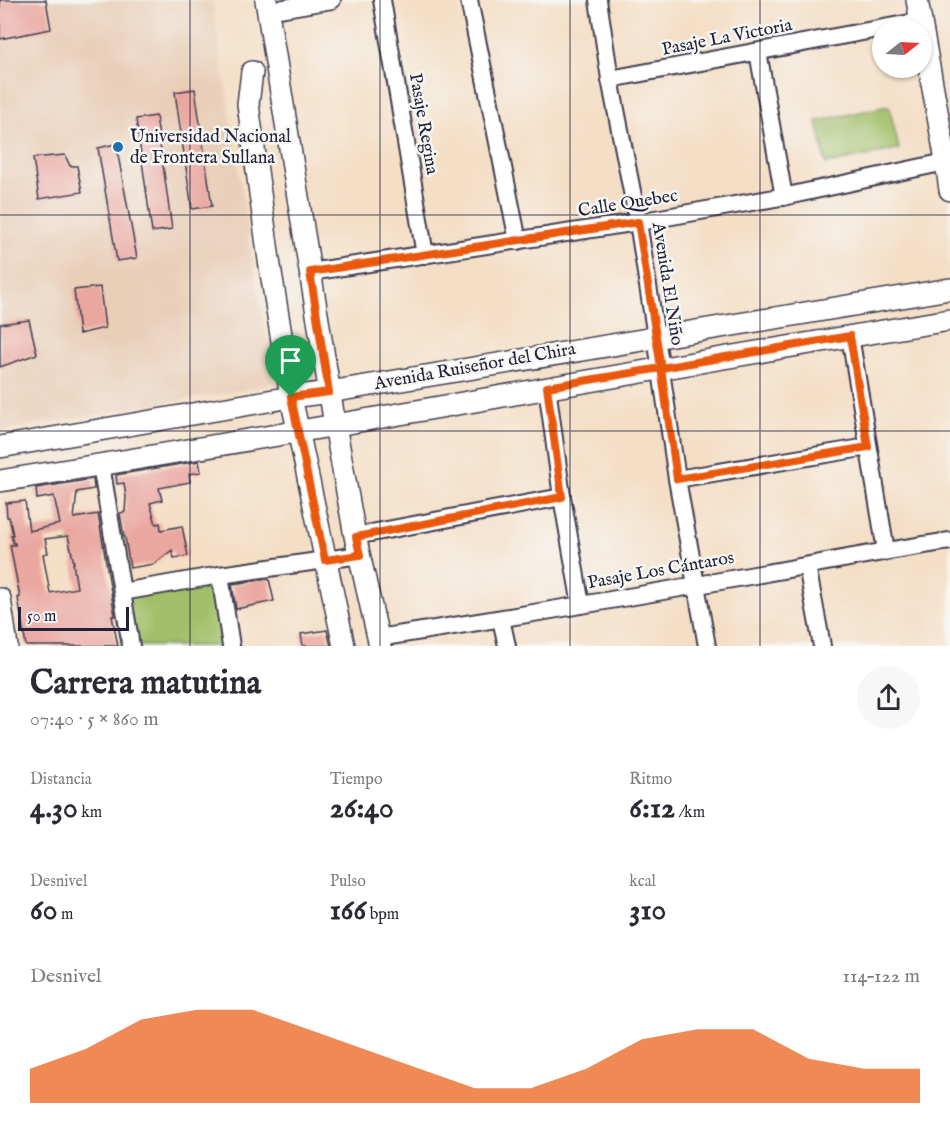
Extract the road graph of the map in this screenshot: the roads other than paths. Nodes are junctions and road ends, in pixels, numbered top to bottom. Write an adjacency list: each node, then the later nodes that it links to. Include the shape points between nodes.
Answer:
1 (332, 0): 6 (street)
2 (382, 0): 18 (street, Pasaje Regina)
3 (469, 0): 17 (street)
4 (598, 0): 12 (street, Avenida El Niño)
5 (917, 0): 7 (street)
6 (267, 6): 19 (street)
7 (920, 18)
8 (872, 30): 9 (street, Pasaje La Victoria)
9 (758, 52): 12 (street, Pasaje La Victoria); 15 (street)
10 (252, 72): 27 (street, via 248,104)
11 (932, 78): 13 (street)
12 (610, 79): 16 (street, Avenida El Niño)
13 (948, 161): 14 (street); 15 (street, Calle Quebec)
14 (950, 190)
15 (784, 197): 16 (street, Calle Quebec)
16 (638, 222): 17 (street, Calle Quebec); 23 (street, Avenida El Niño)
17 (518, 241): 18 (street, Calle Quebec)
18 (425, 255): 19 (street, Calle Quebec)
19 (310, 272): 26 (street)
20 (950, 289): 23 (street, Avenida Ruiseñor del Chira)
21 (950, 320): 22 (street)
22 (850, 336): 24 (street); 31 (street)
23 (656, 337): 24 (street, Avenida El Niño); 26 (street, Avenida Ruiseñor del Chira)
24 (661, 368): 25 (street); 33 (street, Avenida El Niño)
25 (547, 387): 28 (street); 35 (street)
26 (329, 392): 27 (street, Avenida Ruiseñor del Chira); 28 (street)
27 (291, 397): 29 (street); 30 (street, Avenida Ruiseñor del Chira)
28 (335, 425): 29 (street); 37 (street)
29 (298, 432): 32 (street); 39 (street)
30 (0, 447)
31 (868, 447): 33 (street); 38 (street)
32 (100, 465): 34 (street); 43 (street)
33 (677, 479): 42 (street, Avenida El Niño)
34 (0, 481)
35 (562, 497): 37 (street); 45 (street)
36 (950, 540): 38 (street, Pasaje Los Cántaros)
37 (358, 546): 39 (street); 47 (street)
38 (886, 550): 40 (street, Pasaje Los Cántaros)
39 (325, 560): 41 (street); 51 (street)
40 (807, 566): 42 (street, Pasaje Los Cántaros); 54 (street)
41 (220, 575): 43 (street); 50 (street)
42 (697, 585): 45 (street, Pasaje Los Cántaros); 53 (street, Avenida El Niño)
43 (122, 591): 49 (street)
44 (0, 599): 48 (street)
45 (581, 605): 46 (street, Pasaje Los Cántaros)
46 (501, 619): 47 (street, Pasaje Los Cántaros); 52 (street)
47 (379, 642)
48 (7, 646)
49 (131, 646)
50 (231, 646)
51 (344, 646)
52 (507, 646)
53 (707, 646)
54 (822, 646)

